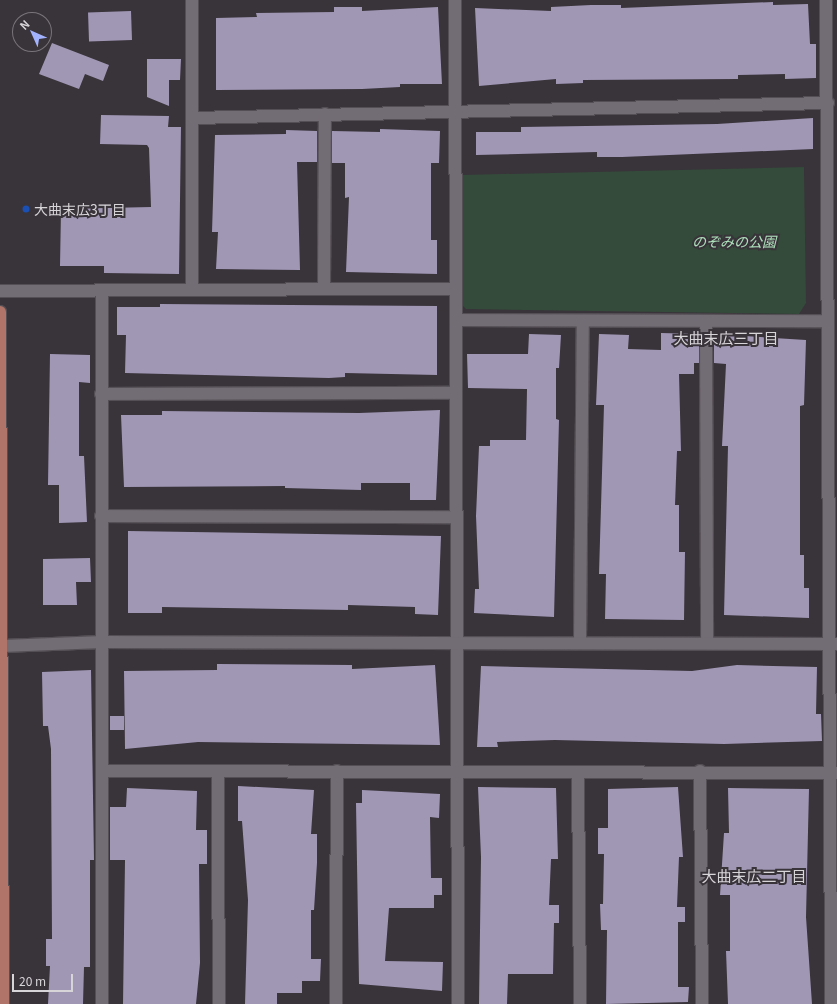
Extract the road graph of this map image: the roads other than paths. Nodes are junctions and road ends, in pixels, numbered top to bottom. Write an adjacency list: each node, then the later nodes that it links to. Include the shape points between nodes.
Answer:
1 (192, 0): 7 (street)
2 (455, 0): 5 (street)
3 (826, 0): 4 (street)
4 (828, 103): 5 (street); 8 (street)
5 (456, 110): 6 (street); 10 (street)
6 (324, 114): 7 (street); 9 (street)
7 (194, 118): 11 (street)
8 (833, 251): 16 (street)
9 (324, 289): 10 (street); 11 (street)
10 (456, 289): 15 (street)
11 (192, 290): 13 (street)
12 (0, 291): 13 (street)
13 (102, 292): 20 (street)
14 (0, 312): 21 (main road)
15 (457, 320): 17 (street); 19 (street)
16 (828, 321): 18 (street); 29 (street)
17 (583, 323): 18 (street); 27 (street)
18 (706, 323): 25 (street)
19 (456, 393): 20 (street); 23 (street)
20 (100, 394): 22 (street)
21 (2, 475): 24 (main road)
22 (101, 516): 23 (street); 26 (street)
23 (456, 517): 28 (street)
24 (1, 613): 30 (main road)
25 (707, 641): 27 (street); 29 (street)
26 (102, 642): 28 (street); 30 (street); 33 (street)
27 (580, 642): 28 (street)
28 (454, 644): 32 (street)
29 (833, 644): 38 (street)
30 (3, 646): 31 (main road)
31 (2, 757): 40 (main road)
32 (456, 769): 34 (street); 37 (street); 45 (street)
33 (105, 771): 36 (street); 42 (street)
34 (337, 771): 36 (street); 44 (street)
35 (700, 771): 37 (street); 38 (street); 47 (street)
36 (218, 772): 43 (street)
37 (578, 772): 46 (street)
38 (832, 773): 39 (street)
39 (834, 892): 48 (street)
40 (1, 977): 41 (main road)
41 (3, 1004)
42 (102, 1004)
43 (218, 1004)
44 (336, 1004)
45 (458, 1004)
46 (580, 1004)
47 (702, 1004)
48 (831, 1004)

